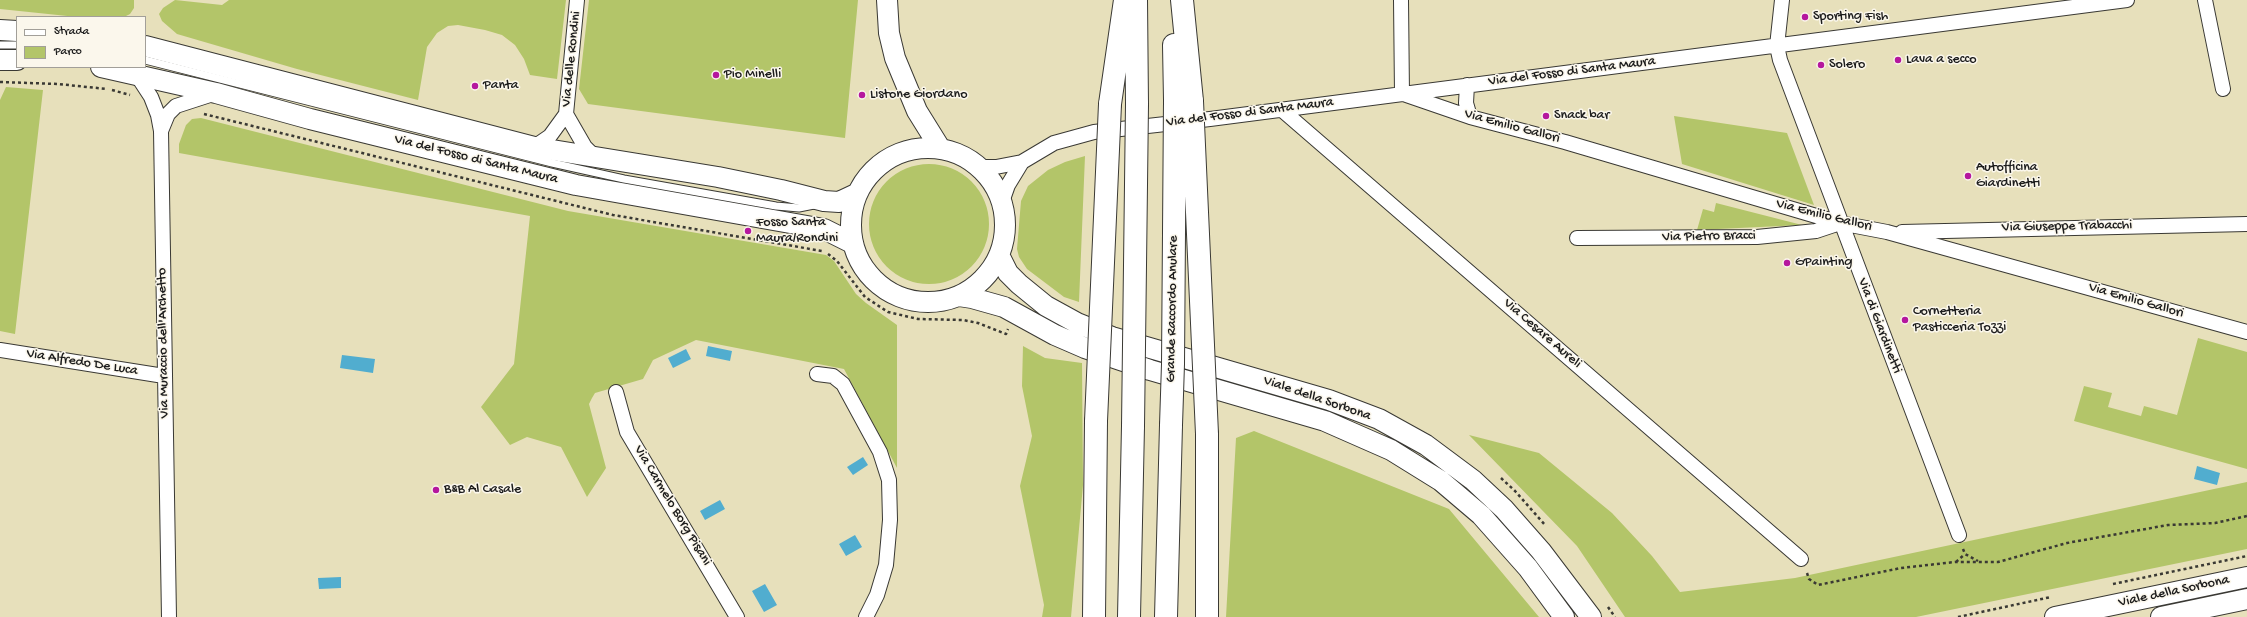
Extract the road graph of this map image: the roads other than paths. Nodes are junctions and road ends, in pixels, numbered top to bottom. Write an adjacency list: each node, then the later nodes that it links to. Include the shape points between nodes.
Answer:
1 (578, 0): 29 (street, Via delle Rondini)
2 (887, 0): 28 (street, via 887,20 892,46)
3 (1125, 0): 56 (highway, bridge, via 1110,104 1096,421)
4 (1136, 0): 63 (highway, bridge, via 1137,104)
5 (1174, 0): 26 (highway, Grande Raccordo Anulare)
6 (1182, 0): 26 (highway)
7 (1401, 0): 25 (street)
8 (1782, 0): 16 (street, Via di Giardinetti)
9 (2127, 0): 16 (street, Via del Fosso di Santa Maura)
10 (2205, 0): 23 (street)
11 (0, 30): 12 (street)
12 (16, 31)
13 (0, 45): 14 (lane)
14 (16, 45)
15 (146, 46): 32 (street, Via del Fosso di Santa Maura)
16 (1777, 46): 22 (street, Via del Fosso di Santa Maura); 41 (street, Via di Giardinetti)
17 (0, 60): 18 (street)
18 (16, 60)
19 (141, 68): 31 (street, Via Muraccio dell'Archetto)
20 (144, 68): 24 (street, Via del Fosso di Santa Maura)
21 (145, 68): 39 (lane, Via del Fosso di Santa Maura, via 624,179 776,206 799,208)
22 (1467, 85): 25 (street, Via del Fosso di Santa Maura); 30 (street, via 1466,103)
23 (2223, 90)
24 (216, 94): 31 (street, via 189,100 176,106 168,114); 45 (street, Via del Fosso di Santa Maura, via 582,186 824,229)
25 (1402, 94): 27 (street, Via del Fosso di Santa Maura); 30 (street, Via Emilio Gallori)
26 (1183, 100): 64 (highway, Grande Raccordo Anulare, bridge); 65 (highway, bridge, via 1207,434)
27 (1282, 110): 36 (street, Via del Fosso di Santa Maura, via 1094,132 1054,143); 54 (street, Via Cesare Aureli)
28 (917, 111): 33 (street); 34 (street, via 913,139)
29 (566, 114): 32 (street, via 550,136); 35 (street, Via delle Rondini, via 585,147)
30 (1470, 117): 41 (street, Via Emilio Gallori, via 1573,144)
31 (161, 131): 51 (street, Via Muraccio dell'Archetto)
32 (534, 147): 35 (street, Via del Fosso di Santa Maura)
33 (940, 148): 34 (street, via 921,148); 37 (street, via 967,158)
34 (903, 152): 38 (street, via 875,168)
35 (595, 157): 39 (street, Via del Fosso di Santa Maura, via 782,190)
36 (1022, 162): 37 (street, Via del Fosso di Santa Maura); 40 (street, Via del Fosso di Santa Maura, via 1010,180)
37 (979, 167): 40 (street, via 993,183)
38 (856, 194): 39 (street, Via del Fosso di Santa Maura, via 839,202); 45 (street, via 851,218)
39 (824, 201)
40 (1002, 202): 46 (street, via 1006,226)
41 (1840, 223): 43 (street, Via Emilio Gallori); 44 (street, Via Pietro Bracci, via 1816,231 1757,237); 53 (street, Via di Giardinetti)
42 (2247, 224): 43 (street, Via Giuseppe Trabacchi)
43 (1887, 232): 48 (street, Via Emilio Gallori)
44 (1577, 238)
45 (852, 243): 47 (street, via 869,275 888,291 923,302)
46 (999, 255): 47 (street, via 981,282); 67 (street, Viale della Sorbona, via 1008,273 1019,284 1046,306 1077,323 1112,337 1329,400 1379,419 1426,445 1473,480 1504,509 1541,551)
47 (959, 296): 66 (street, Viale della Sorbona, via 983,300 1013,312 1085,348 1150,370 1325,421 1397,453 1442,480 1481,515 1528,568)
48 (2247, 332)
49 (0, 350): 51 (street, Via Alfredo De Luca)
50 (817, 374): 60 (street, via 833,376 843,384 880,452 889,480 886,565 877,595)
51 (164, 376): 58 (street, Via Muraccio dell'Archetto)
52 (616, 392): 59 (street, Via Carmelo Borg Pisani, via 627,432)
53 (1959, 536)
54 (1801, 559)
55 (2247, 576): 68 (street, Viale della Sorbona)
56 (1094, 582): 61 (highway); 62 (highway)
57 (2247, 599): 69 (street, Viale della Sorbona)
58 (169, 617)
59 (737, 617)
60 (866, 617)
61 (1083, 617)
62 (1094, 617)
63 (1129, 617)
64 (1166, 617)
65 (1207, 617)
66 (1564, 617)
67 (1591, 617)
68 (2055, 617)
69 (2161, 617)

